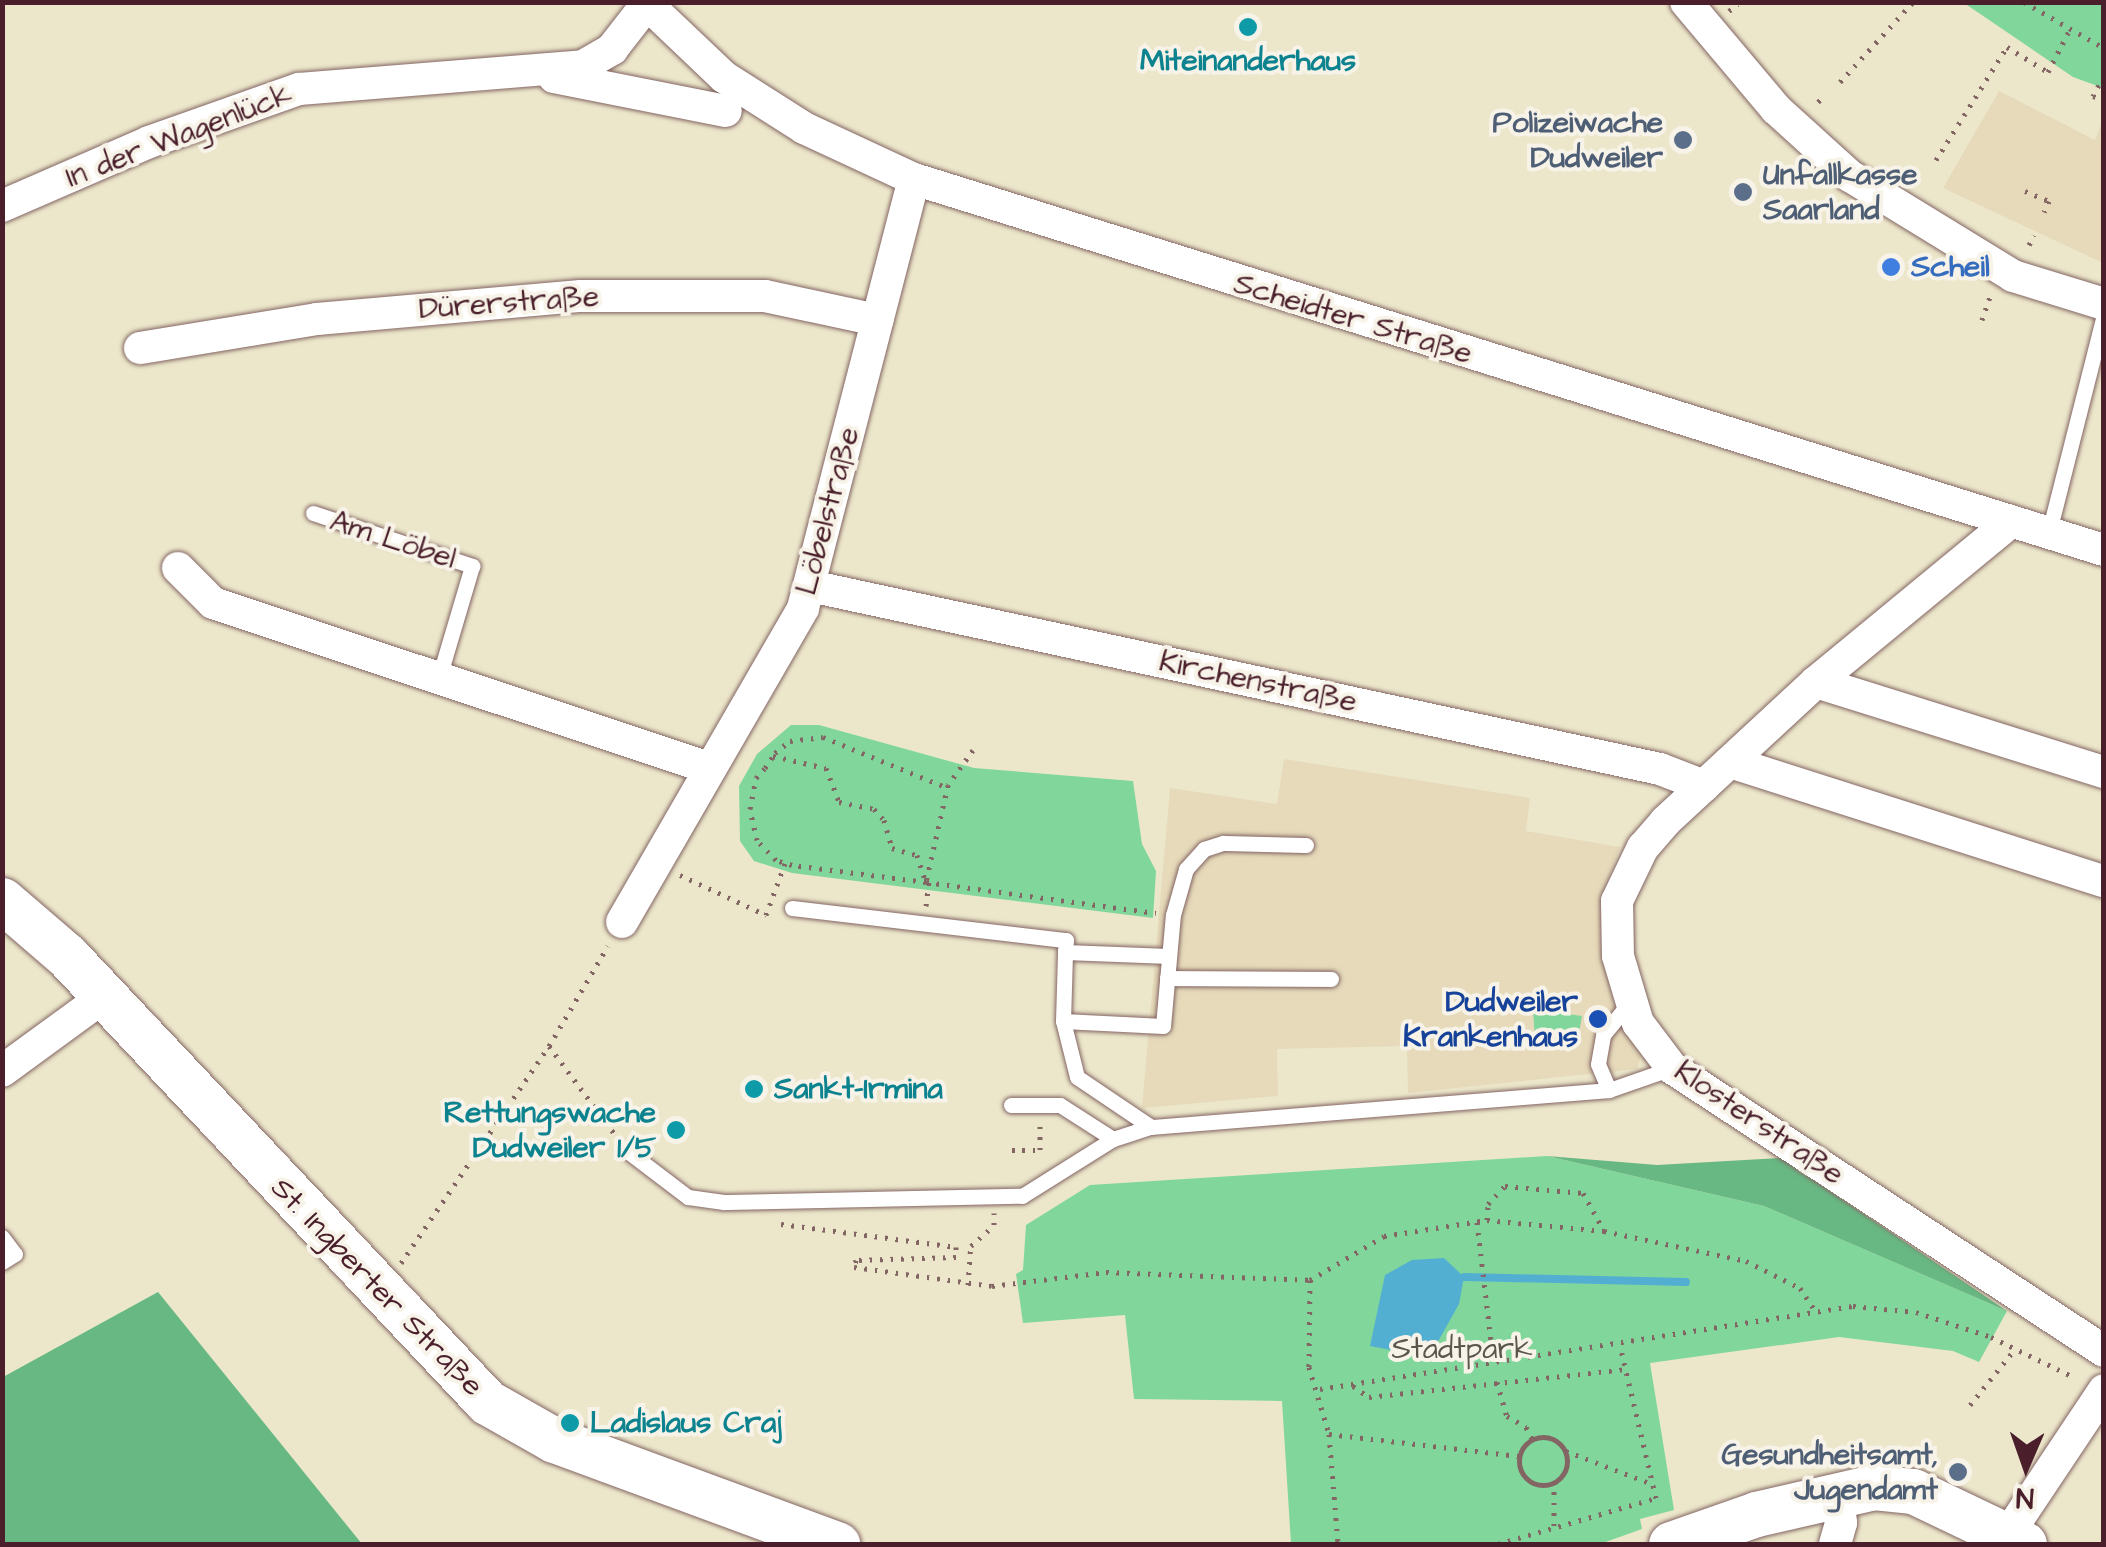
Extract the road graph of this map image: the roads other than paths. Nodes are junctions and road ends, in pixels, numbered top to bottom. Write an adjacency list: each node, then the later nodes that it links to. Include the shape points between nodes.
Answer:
1 (1686, 2): 7 (street, via 1776,109 1850,176 2013,276)
2 (646, 4): 3 (street, In der Wagenlück, via 612,49 583,66); 5 (street, Scheidter Straße, via 724,77 804,128)
3 (540, 74): 4 (street, In der Wagenlück); 6 (street, In der Wagenlück, via 410,76 299,88 149,142)
4 (726, 110)
5 (914, 179): 9 (street, Löbelstraße); 13 (street, Scheidter Straße)
6 (2, 206)
7 (2104, 304)
8 (2104, 314): 12 (lane)
9 (877, 320): 10 (street, Dürerstraße, via 765,296 581,296 317,318); 16 (street, Löbelstraße)
10 (140, 348)
11 (313, 513): 17 (lane, Am Löbel, via 472,566)
12 (2053, 516)
13 (2009, 523): 14 (street, Scheidter Straße); 18 (street, Klosterstraße)
14 (2104, 550)
15 (178, 568): 17 (street, via 213,602)
16 (810, 586): 20 (street, Löbelstraße); 22 (street, Kirchenstraße, via 1660,769)
17 (438, 681): 20 (street)
18 (1816, 682): 19 (street, Klosterstraße); 21 (street)
19 (1730, 762): 22 (street, Klosterstraße); 24 (street)
20 (708, 768): 27 (street, Löbelstraße)
21 (2104, 772)
22 (1704, 786): 33 (street, Klosterstraße, via 1643,846 1617,901 1618,956)
23 (1306, 845): 29 (lane, via 1224,843 1204,849 1186,869)
24 (2104, 882)
25 (2, 900): 32 (main road, St. Ingberter Straße)
26 (792, 908): 28 (lane, via 1066,940)
27 (622, 922)
28 (1065, 952): 29 (lane); 34 (lane)
29 (1169, 956): 30 (lane)
30 (1167, 978): 31 (lane); 34 (lane, via 1163,1026)
31 (1331, 979)
32 (105, 996): 36 (street); 48 (main road, St. Ingberter Straße, via 456,1376 518,1423)
33 (1630, 1002): 35 (street, Klosterstraße); 37 (lane, via 1603,1035 1598,1064)
34 (1063, 1021): 39 (lane, via 1077,1077)
35 (1672, 1068): 37 (lane); 44 (street, Klosterstraße)
36 (2, 1071)
37 (1609, 1090): 39 (lane)
38 (1012, 1105): 40 (lane, via 1080,1114)
39 (1151, 1127): 40 (lane)
40 (1112, 1138): 41 (lane, via 1045,1187 994,1198 724,1202 688,1197)
41 (626, 1150)
42 (2, 1237): 43 (lane, via 15,1254)
43 (2, 1262)
44 (2104, 1351)
45 (2093, 1385): 47 (street)
46 (1838, 1492): 47 (main road, via 1913,1491); 49 (main road); 50 (street)
47 (2016, 1539)
48 (837, 1544)
49 (1671, 1544)
50 (1835, 1544)

